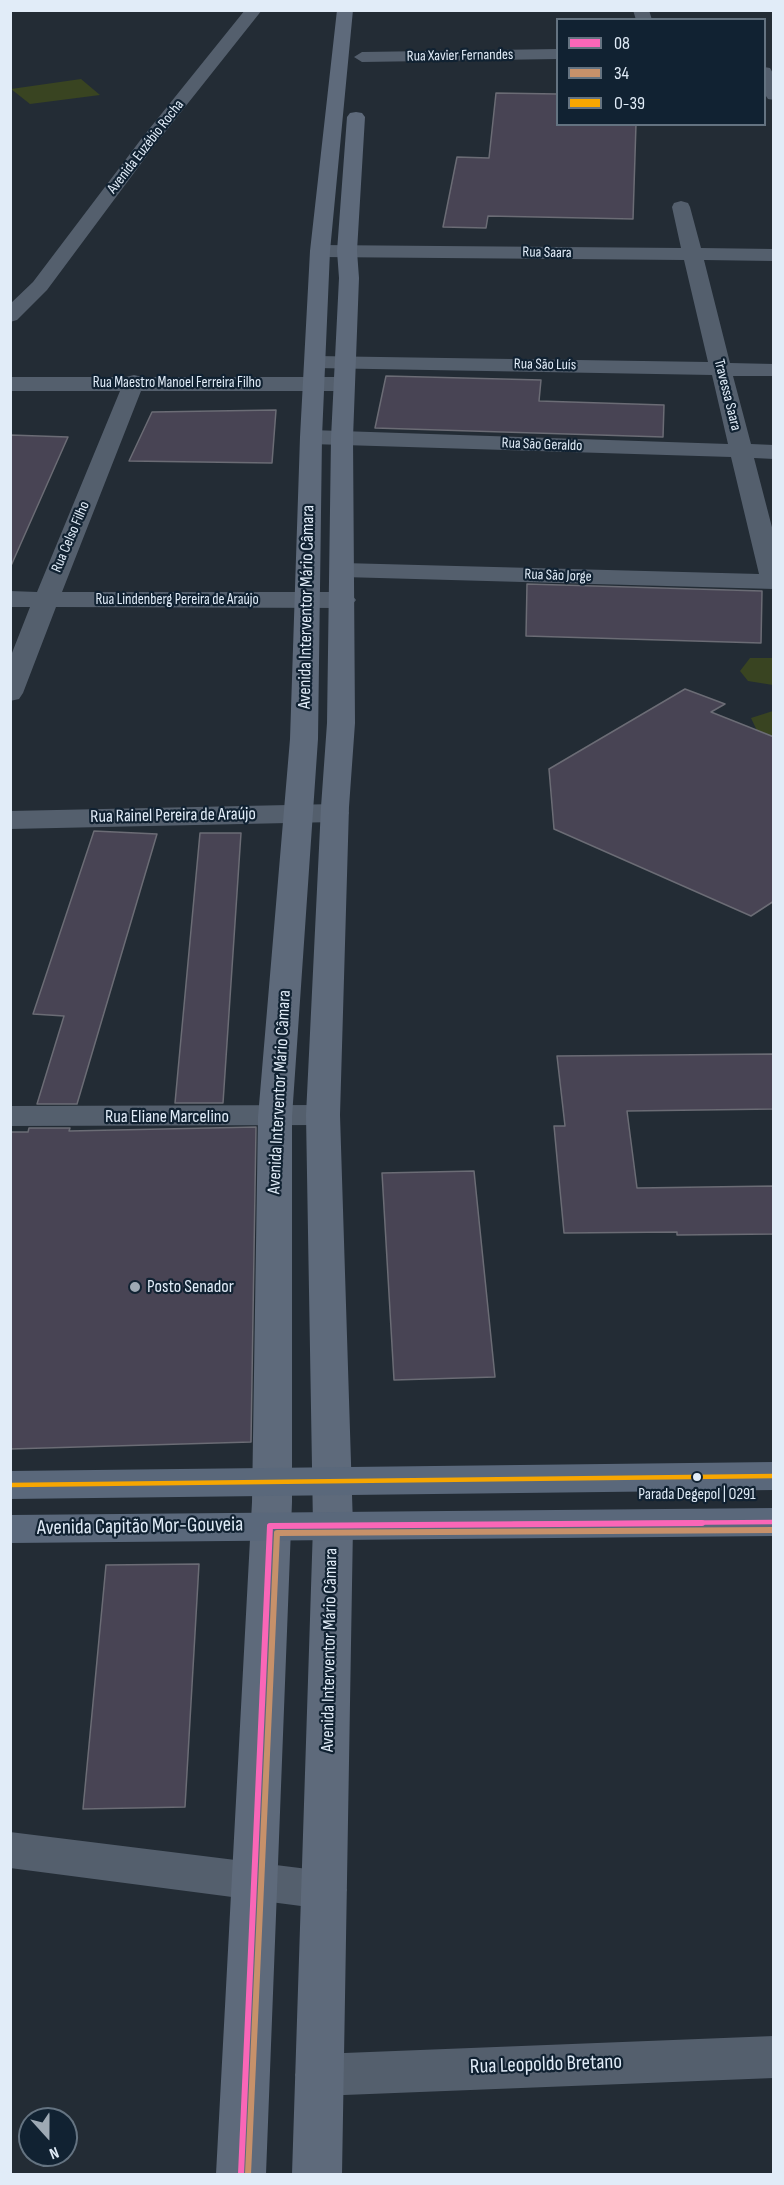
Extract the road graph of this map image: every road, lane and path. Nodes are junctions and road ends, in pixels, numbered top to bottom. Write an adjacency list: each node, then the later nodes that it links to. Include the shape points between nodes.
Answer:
1 (254, 10): 14 (street, Avenida Euzébio Rocha)
2 (345, 10): 8 (main road, Avenida Interventor Mário Câmara)
3 (364, 10): 5 (main road, Avenida Interventor Mário Câmara)
4 (556, 54): 5 (street, Rua Xavier Fernandes)
5 (362, 57): 8 (main road, Avenida Interventor Mário Câmara)
6 (766, 75): 7 (street)
7 (774, 95)
8 (341, 158): 10 (main road, Avenida Interventor Mário Câmara); 11 (main road, Avenida Interventor Mário Câmara)
9 (681, 207): 12 (street, Travessa Saara)
10 (320, 251): 11 (street, Rua Saara); 19 (main road, Avenida Interventor Mário Câmara)
11 (347, 251): 12 (street, Rua Saara); 20 (main road, Avenida Interventor Mário Câmara)
12 (693, 254): 13 (street, Rua Saara); 17 (street, Travessa Saara)
13 (774, 255)
14 (40, 286): 15 (street); 16 (street, Avenida Euzébio Rocha)
15 (10, 293)
16 (10, 316)
17 (721, 369): 18 (street, Rua São Luís); 20 (street, Rua São Luís); 25 (street, Travessa Saara)
18 (774, 369)
19 (315, 372): 20 (street, Rua Maestro Manoel Ferreira Filho); 21 (street, Rua Maestro Manoel Ferreira Filho); 23 (main road, Avenida Interventor Mário Câmara)
20 (344, 373): 24 (main road, Avenida Interventor Mário Câmara)
21 (134, 382): 22 (street, Rua Maestro Manoel Ferreira Filho); 30 (street, Rua Celso Filho)
22 (10, 384)
23 (312, 437): 24 (street, Rua São Geraldo); 31 (main road, Avenida Interventor Mário Câmara)
24 (342, 438): 25 (street, Rua São Geraldo); 27 (main road, Avenida Interventor Mário Câmara)
25 (741, 452): 26 (street, Rua São Geraldo); 28 (street, Travessa Saara)
26 (774, 452)
27 (344, 570): 28 (street, Rua São Jorge); 32 (main road, Avenida Interventor Mário Câmara)
28 (773, 582)
29 (10, 599): 30 (street, Rua Lindenberg Pereira de Araújo)
30 (45, 599): 31 (street, Rua Lindenberg Pereira de Araújo); 33 (street, Rua Celso Filho)
31 (306, 600): 32 (street, Rua Lindenberg Pereira de Araújo); 34 (main road, Avenida Interventor Mário Câmara, via 304,739)
32 (343, 600): 35 (main road, Avenida Interventor Mário Câmara)
33 (10, 693)
34 (298, 813): 35 (street, Rua Rainel Pereira de Araújo); 36 (street, Rua Rainel Pereira de Araújo); 39 (main road, Avenida Interventor Mário Câmara)
35 (335, 813): 37 (main road, Avenida Interventor Mário Câmara)
36 (10, 820)
37 (323, 1115): 39 (street, Rua Eliane Marcelino); 41 (main road, Avenida Interventor Mário Câmara)
38 (10, 1116): 39 (street, Rua Eliane Marcelino)
39 (275, 1117): 42 (main road, Avenida Interventor Mário Câmara)
40 (774, 1476): 41 (main road)
41 (332, 1480): 42 (main road); 46 (main road, Avenida Interventor Mário Câmara)
42 (272, 1481): 43 (main road); 45 (main road, Avenida Interventor Mário Câmara)
43 (10, 1485)
44 (774, 1522): 46 (main road, Avenida Capitão Mor-Gouveia)
45 (270, 1526): 46 (main road, Avenida Capitão Mor-Gouveia); 47 (main road, Avenida Capitão Mor-Gouveia); 49 (main road, Avenida Interventor Mário Câmara)
46 (333, 1526): 50 (main road, Avenida Interventor Mário Câmara)
47 (10, 1529)
48 (10, 1850): 49 (street)
49 (254, 1882): 50 (street); 53 (main road, Avenida Interventor Mário Câmara)
50 (324, 1890): 52 (main road, Avenida Interventor Mário Câmara)
51 (774, 2057): 52 (street, Rua Leopoldo Bretano)
52 (319, 2075): 54 (main road, Avenida Interventor Mário Câmara)
53 (241, 2175)
54 (316, 2175)

